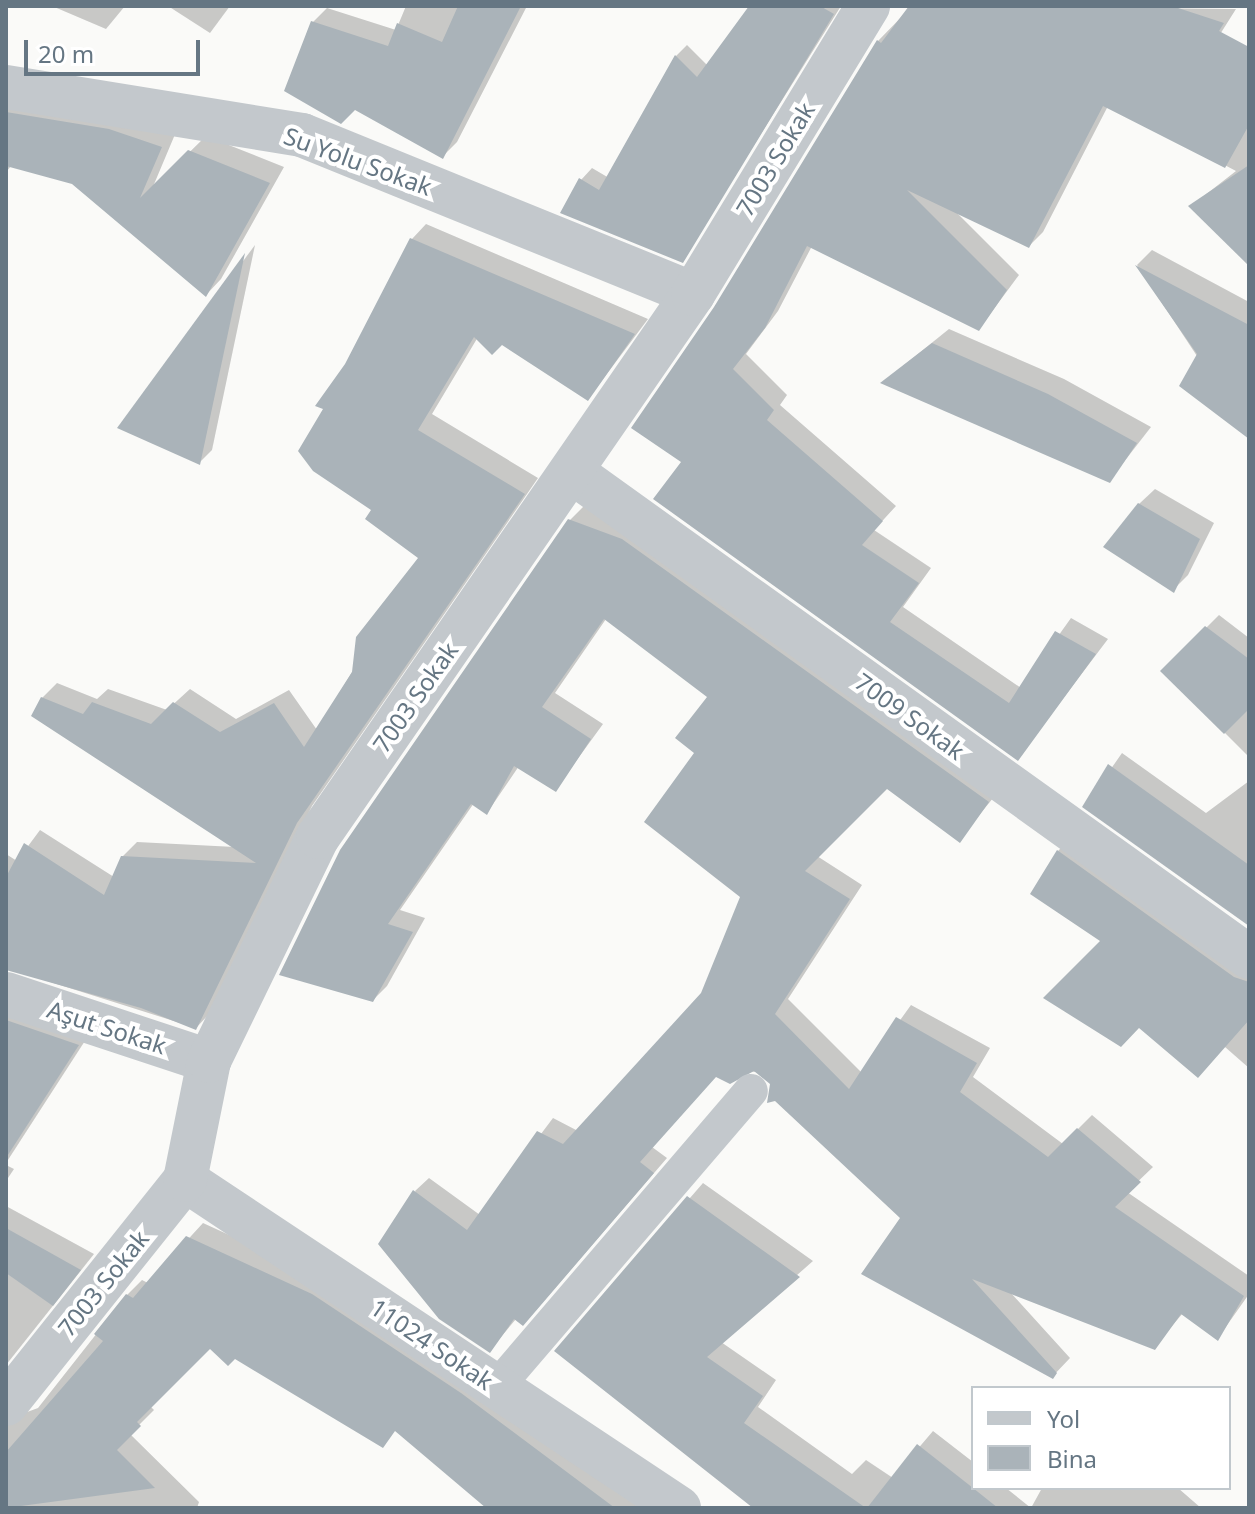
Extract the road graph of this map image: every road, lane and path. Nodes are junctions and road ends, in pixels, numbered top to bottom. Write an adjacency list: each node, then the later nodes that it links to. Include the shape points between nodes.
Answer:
1 (868, 6): 3 (street, 7003 Sokak)
2 (6, 87): 3 (street, Su Yolu Sokak, via 302,135)
3 (693, 294): 4 (street, 7003 Sokak)
4 (572, 472): 5 (street, 7009 Sokak); 7 (street, 7003 Sokak, via 318,837)
5 (1249, 957)
6 (6, 994): 7 (street, Aşut Sokak)
7 (209, 1061): 9 (street, 7003 Sokak)
8 (751, 1091): 10 (lane)
9 (185, 1180): 10 (street, 11024 Sokak); 11 (street, 7003 Sokak)
10 (497, 1387): 12 (street, 11024 Sokak)
11 (6, 1404)
12 (679, 1508)

